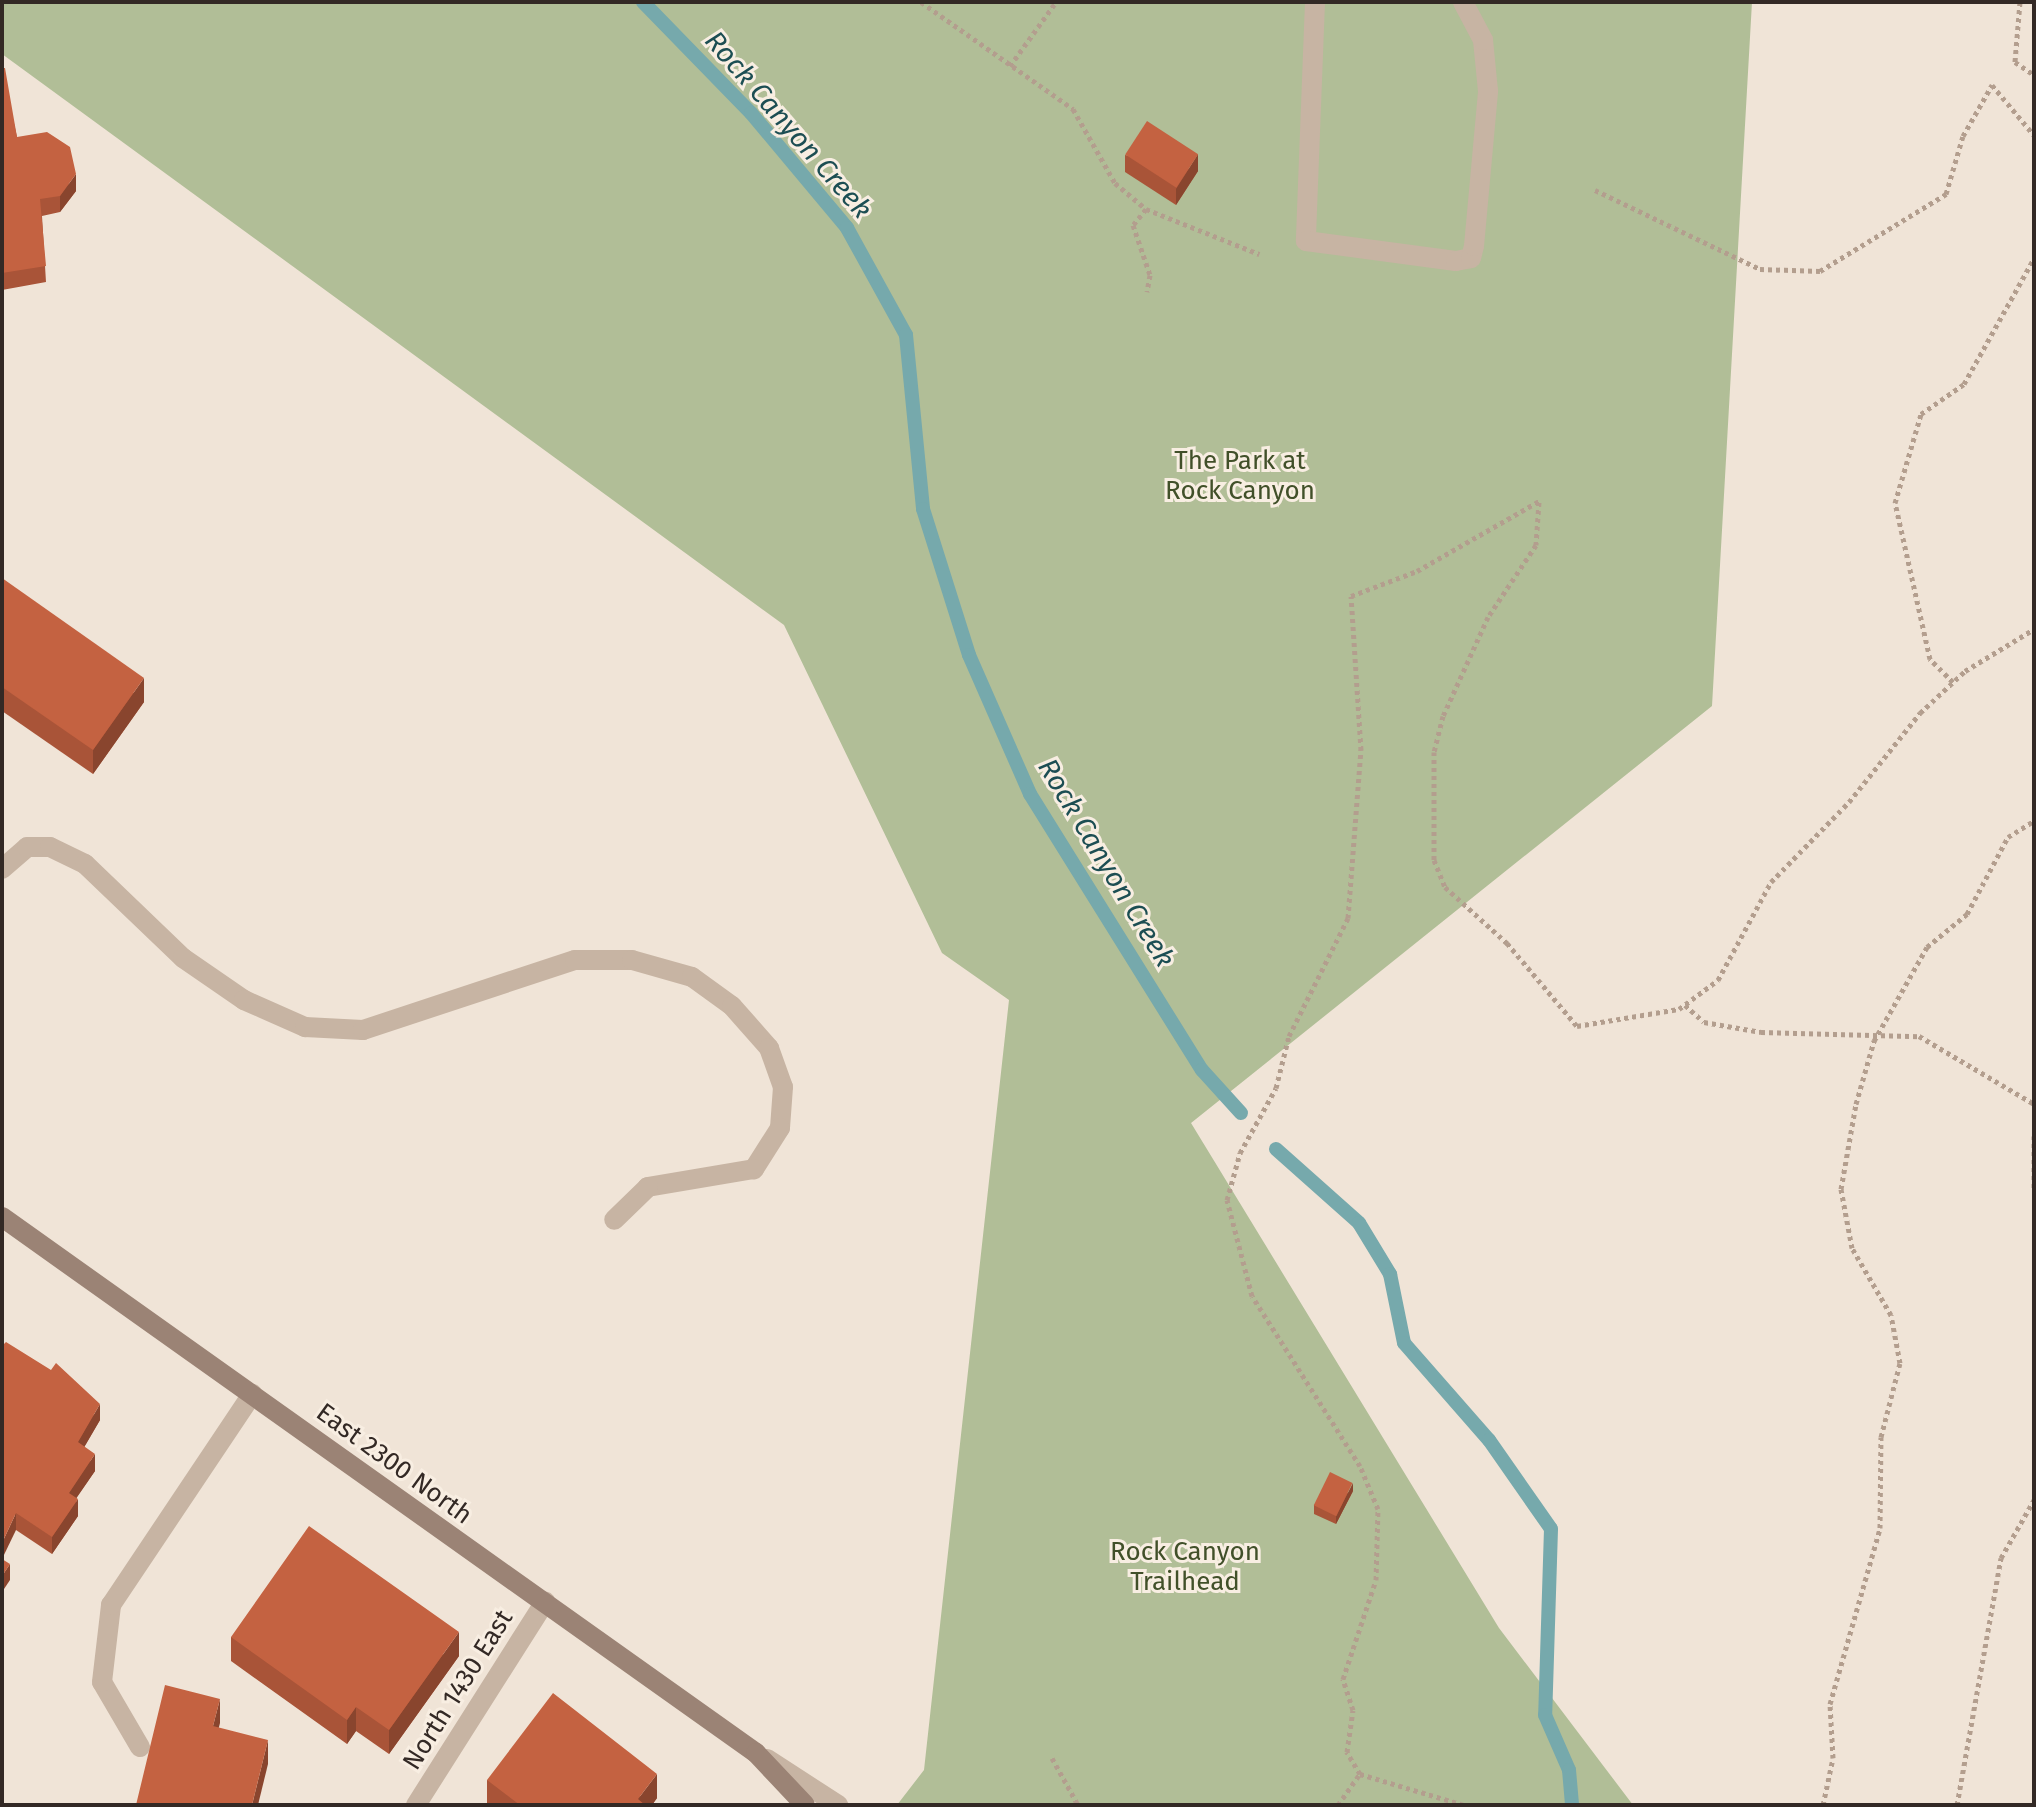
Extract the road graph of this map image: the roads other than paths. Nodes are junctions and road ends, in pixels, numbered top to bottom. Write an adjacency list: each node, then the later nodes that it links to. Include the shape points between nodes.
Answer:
1 (1315, 2): 2 (street, via 1306,241 1456,261 1471,258 1474,246 1488,91 1483,40)
2 (1463, 2)
3 (2, 869): 5 (street, via 27,847 50,847 85,864 183,958 244,1000 305,1027 363,1030 575,960 632,960 692,977 732,1006 769,1048 783,1087 780,1128 754,1169 648,1187)
4 (2, 1217): 6 (street, East 2300 North)
5 (614, 1220)
6 (252, 1394): 7 (street, East 2300 North); 8 (street, via 111,1605 102,1682)
7 (545, 1602): 9 (street, East 2300 North); 10 (street, North 1430 East)
8 (140, 1747)
9 (756, 1753): 11 (street, East 2300 North); 12 (street)
10 (416, 1805)
11 (805, 1805)
12 (838, 1805)

